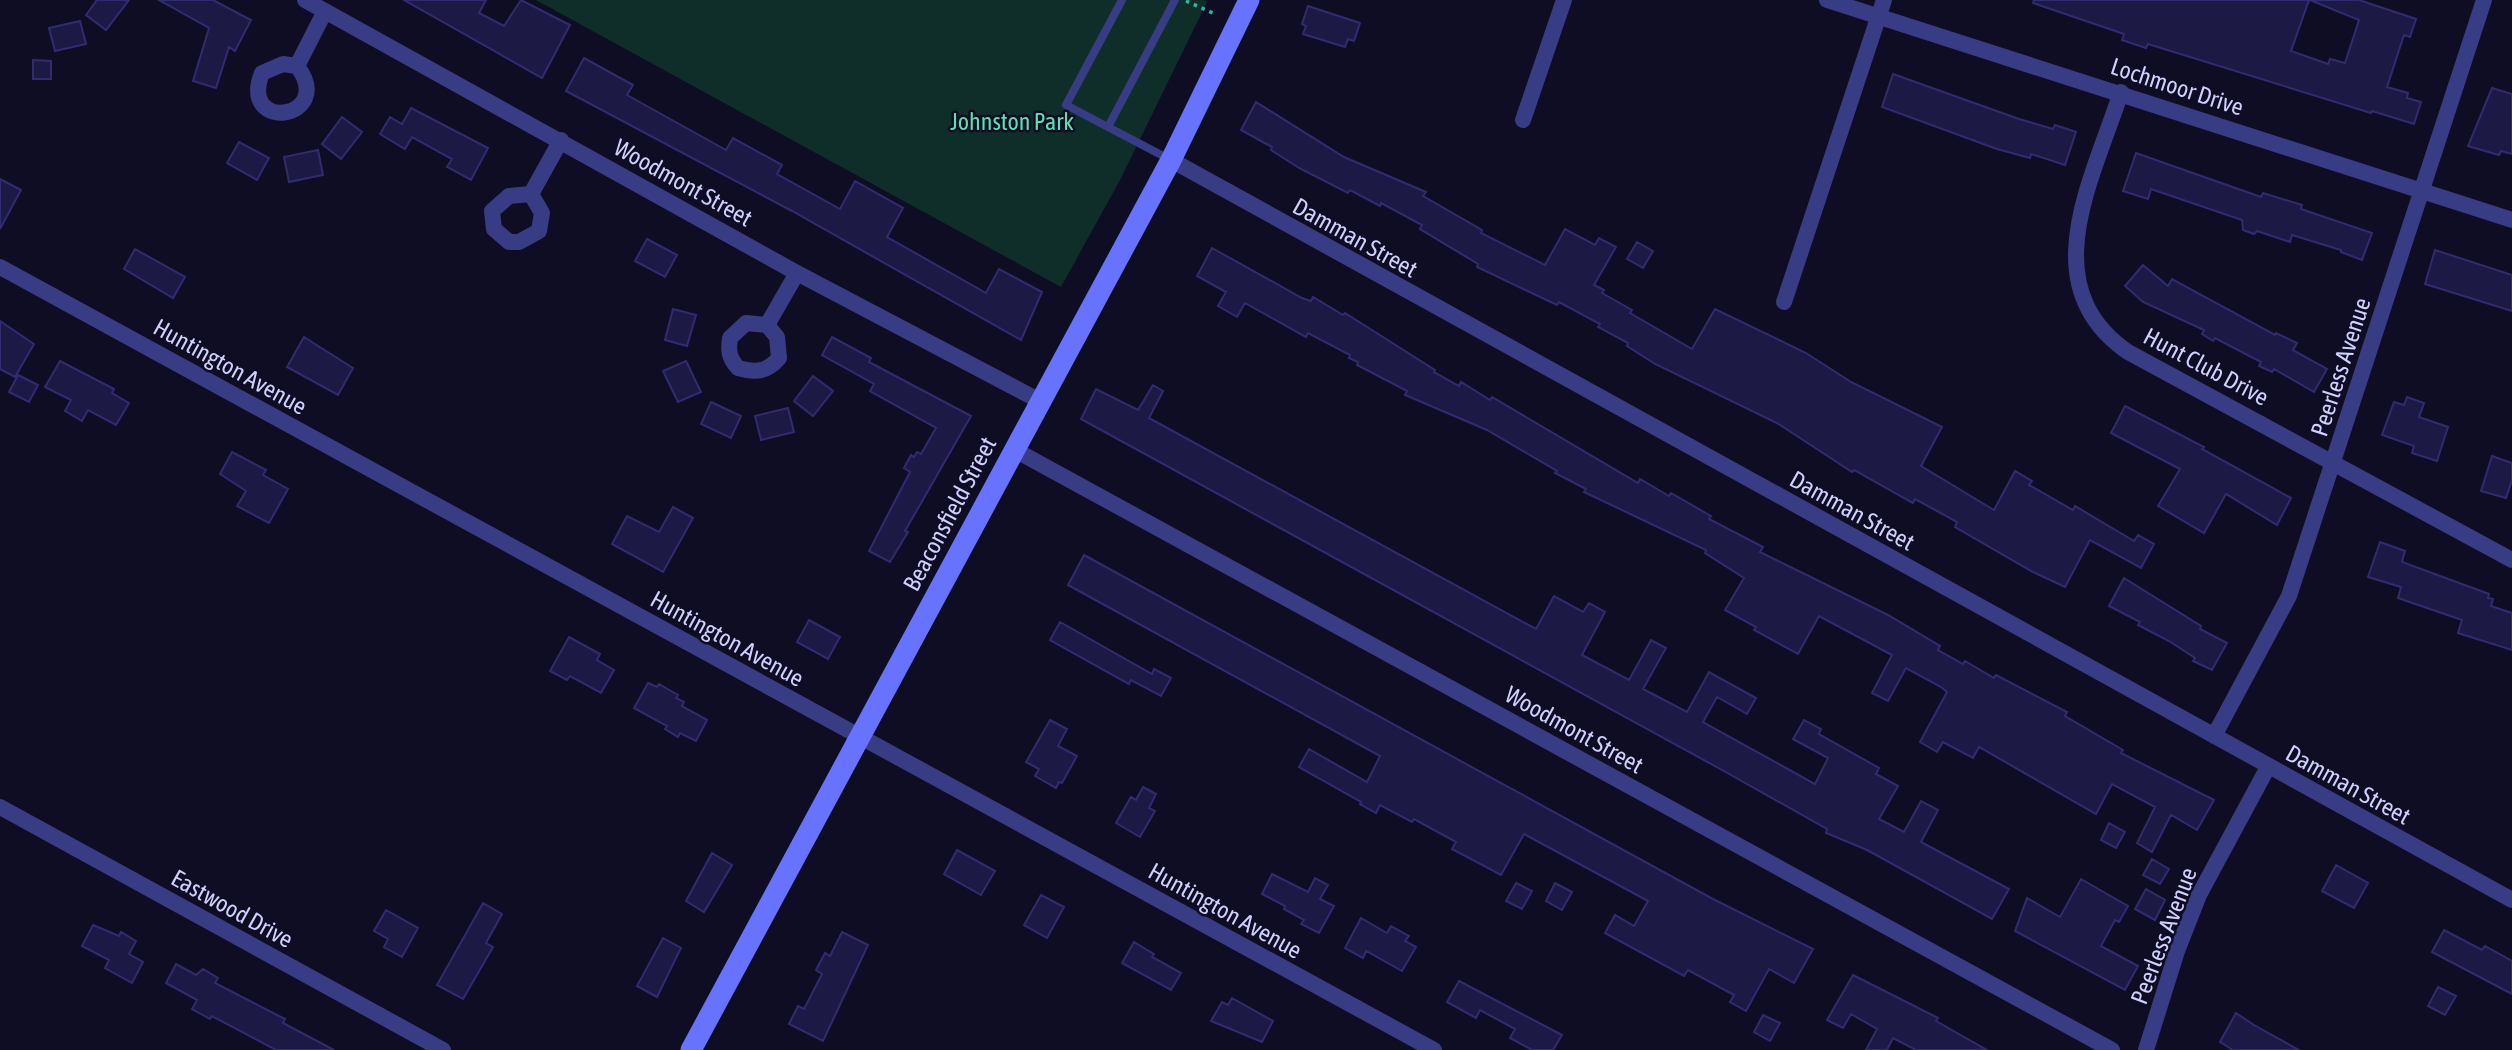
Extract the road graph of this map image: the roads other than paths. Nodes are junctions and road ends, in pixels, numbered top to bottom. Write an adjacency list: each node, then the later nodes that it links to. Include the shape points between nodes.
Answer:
1 (306, 0): 9 (street, Woodmont Street)
2 (1122, 0): 14 (lane, via 1066,106)
3 (1175, 0): 14 (lane)
4 (1249, 0): 16 (street, Beaconsfield Street)
5 (1564, 0): 13 (street)
6 (1827, 0): 10 (street, Lochmoor Drive)
7 (1884, 0): 10 (street)
8 (2484, 0): 17 (street, Peerless Avenue)
9 (325, 11): 11 (street); 15 (street, Woodmont Street)
10 (1878, 17): 12 (street, Lochmoor Drive); 22 (street)
11 (297, 66)
12 (2121, 92): 17 (street, Lochmoor Drive); 26 (street, Hunt Club Drive, via 2076,233 2076,276 2090,313 2128,352)
13 (1523, 120)
14 (1108, 127): 16 (lane)
15 (561, 140): 18 (street); 21 (street, Woodmont Street)
16 (1171, 160): 24 (street, Beaconsfield Street); 28 (street, Damman Street)
17 (2422, 191): 19 (street, Lochmoor Drive); 26 (street, Peerless Avenue)
18 (531, 194)
19 (2512, 220)
20 (0, 267): 29 (street, Huntington Avenue)
21 (797, 273): 23 (street); 24 (street, Woodmont Street)
22 (1784, 302)
23 (767, 325)
24 (1040, 401): 25 (street, Beaconsfield Street)
25 (1015, 450): 29 (street, Beaconsfield Street); 36 (street, Woodmont Street)
26 (2334, 462): 27 (street, Hunt Club Drive); 28 (street, Peerless Avenue, via 2289,596)
27 (2512, 560)
28 (2214, 736): 30 (street, Damman Street)
29 (860, 738): 34 (street, Beaconsfield Street); 35 (street, Huntington Avenue)
30 (2268, 767): 32 (street, Damman Street); 37 (street, Peerless Avenue, via 2199,895)
31 (0, 807): 33 (street, Eastwood Drive)
32 (2512, 900)
33 (443, 1050)
34 (691, 1050)
35 (1434, 1050)
36 (2112, 1050)
37 (2146, 1050)

